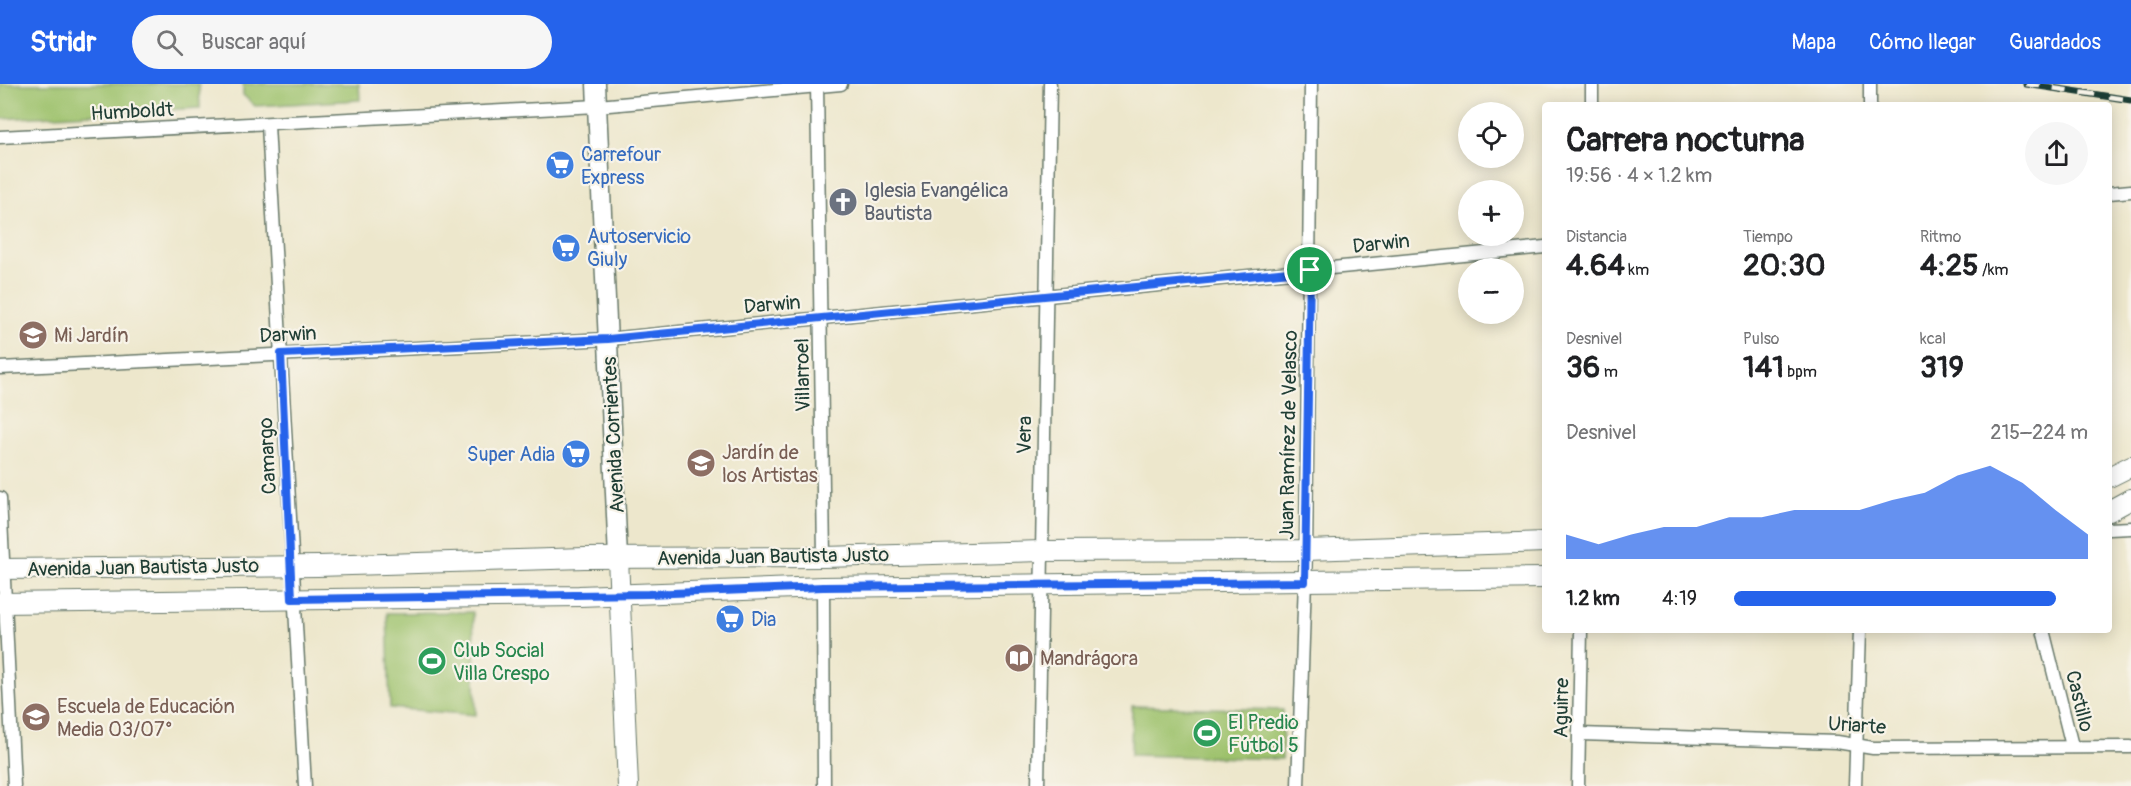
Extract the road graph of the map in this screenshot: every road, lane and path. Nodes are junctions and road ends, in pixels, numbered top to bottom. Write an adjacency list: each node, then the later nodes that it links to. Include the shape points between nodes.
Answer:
1 (596, 84): 10 (main road, Avenida Corrientes)
2 (841, 84): 7 (street, Humboldt)
3 (1050, 84): 17 (street, Vera)
4 (1311, 84): 16 (street, Juan Ramírez de Velasco)
5 (1592, 84): 8 (street)
6 (1870, 84): 9 (street)
7 (817, 85): 10 (street, Humboldt); 18 (street, Villarroel)
8 (1592, 102)
9 (1869, 102)
10 (597, 106): 11 (street, Humboldt); 19 (main road, Avenida Corrientes)
11 (268, 125): 12 (street, Humboldt); 20 (street, Camargo)
12 (0, 137)
13 (2131, 191): 14 (street)
14 (2112, 193)
15 (1542, 247): 16 (street, Darwin)
16 (1310, 270): 17 (street, Darwin); 30 (street, Juan Ramírez de Velasco)
17 (1046, 296): 18 (street, Darwin); 31 (street, Vera)
18 (820, 319): 19 (street, Darwin); 33 (street, Villarroel)
19 (608, 339): 20 (street, Darwin); 32 (main road, Avenida Corrientes)
20 (281, 354): 21 (street, Darwin); 34 (street, Camargo)
21 (0, 368)
22 (2131, 465): 23 (main road)
23 (2112, 475)
24 (0, 498): 35 (street)
25 (2131, 500): 26 (main road)
26 (2112, 510)
27 (2131, 528): 28 (street)
28 (2112, 529)
29 (1542, 542): 30 (main road, Avenida Juan Bautista Justo)
30 (1306, 550): 31 (main road, Avenida Juan Bautista Justo); 37 (street, Juan Ramírez de Velasco)
31 (1041, 551): 33 (main road, Avenida Juan Bautista Justo); 38 (street, Vera)
32 (618, 558): 33 (main road, Avenida Juan Bautista Justo); 34 (main road, Avenida Juan Bautista Justo); 40 (main road, Avenida Corrientes)
33 (824, 558)
34 (292, 566): 35 (main road, Avenida Juan Bautista Justo); 41 (street, Camargo)
35 (3, 569): 42 (street)
36 (1542, 578): 37 (main road, Avenida Juan Bautista Justo)
37 (1305, 582): 38 (main road, Avenida Juan Bautista Justo); 56 (street, Juan Ramírez de Velasco)
38 (1041, 584): 39 (main road, Avenida Juan Bautista Justo); 55 (street, Vera)
39 (823, 587): 40 (main road, Avenida Juan Bautista Justo); 54 (street)
40 (619, 595): 41 (main road, Avenida Juan Bautista Justo); 53 (main road, Avenida Corrientes)
41 (292, 599): 42 (main road, Avenida Juan Bautista Justo); 52 (street, Camargo)
42 (3, 603): 48 (street)
43 (1581, 633): 46 (street, Aguirre)
44 (1860, 633): 47 (street)
45 (2044, 633): 49 (street, Castillo)
46 (1580, 734): 47 (street, Uriarte); 57 (street, Aguirre)
47 (1856, 743): 49 (street, Uriarte, via 1873,748); 58 (street)
48 (6, 745): 51 (street)
49 (2072, 746): 50 (street, Uriarte)
50 (2131, 747)
51 (14, 786)
52 (305, 786)
53 (628, 786)
54 (824, 786)
55 (1038, 786)
56 (1298, 786)
57 (1578, 786)
58 (1855, 786)

